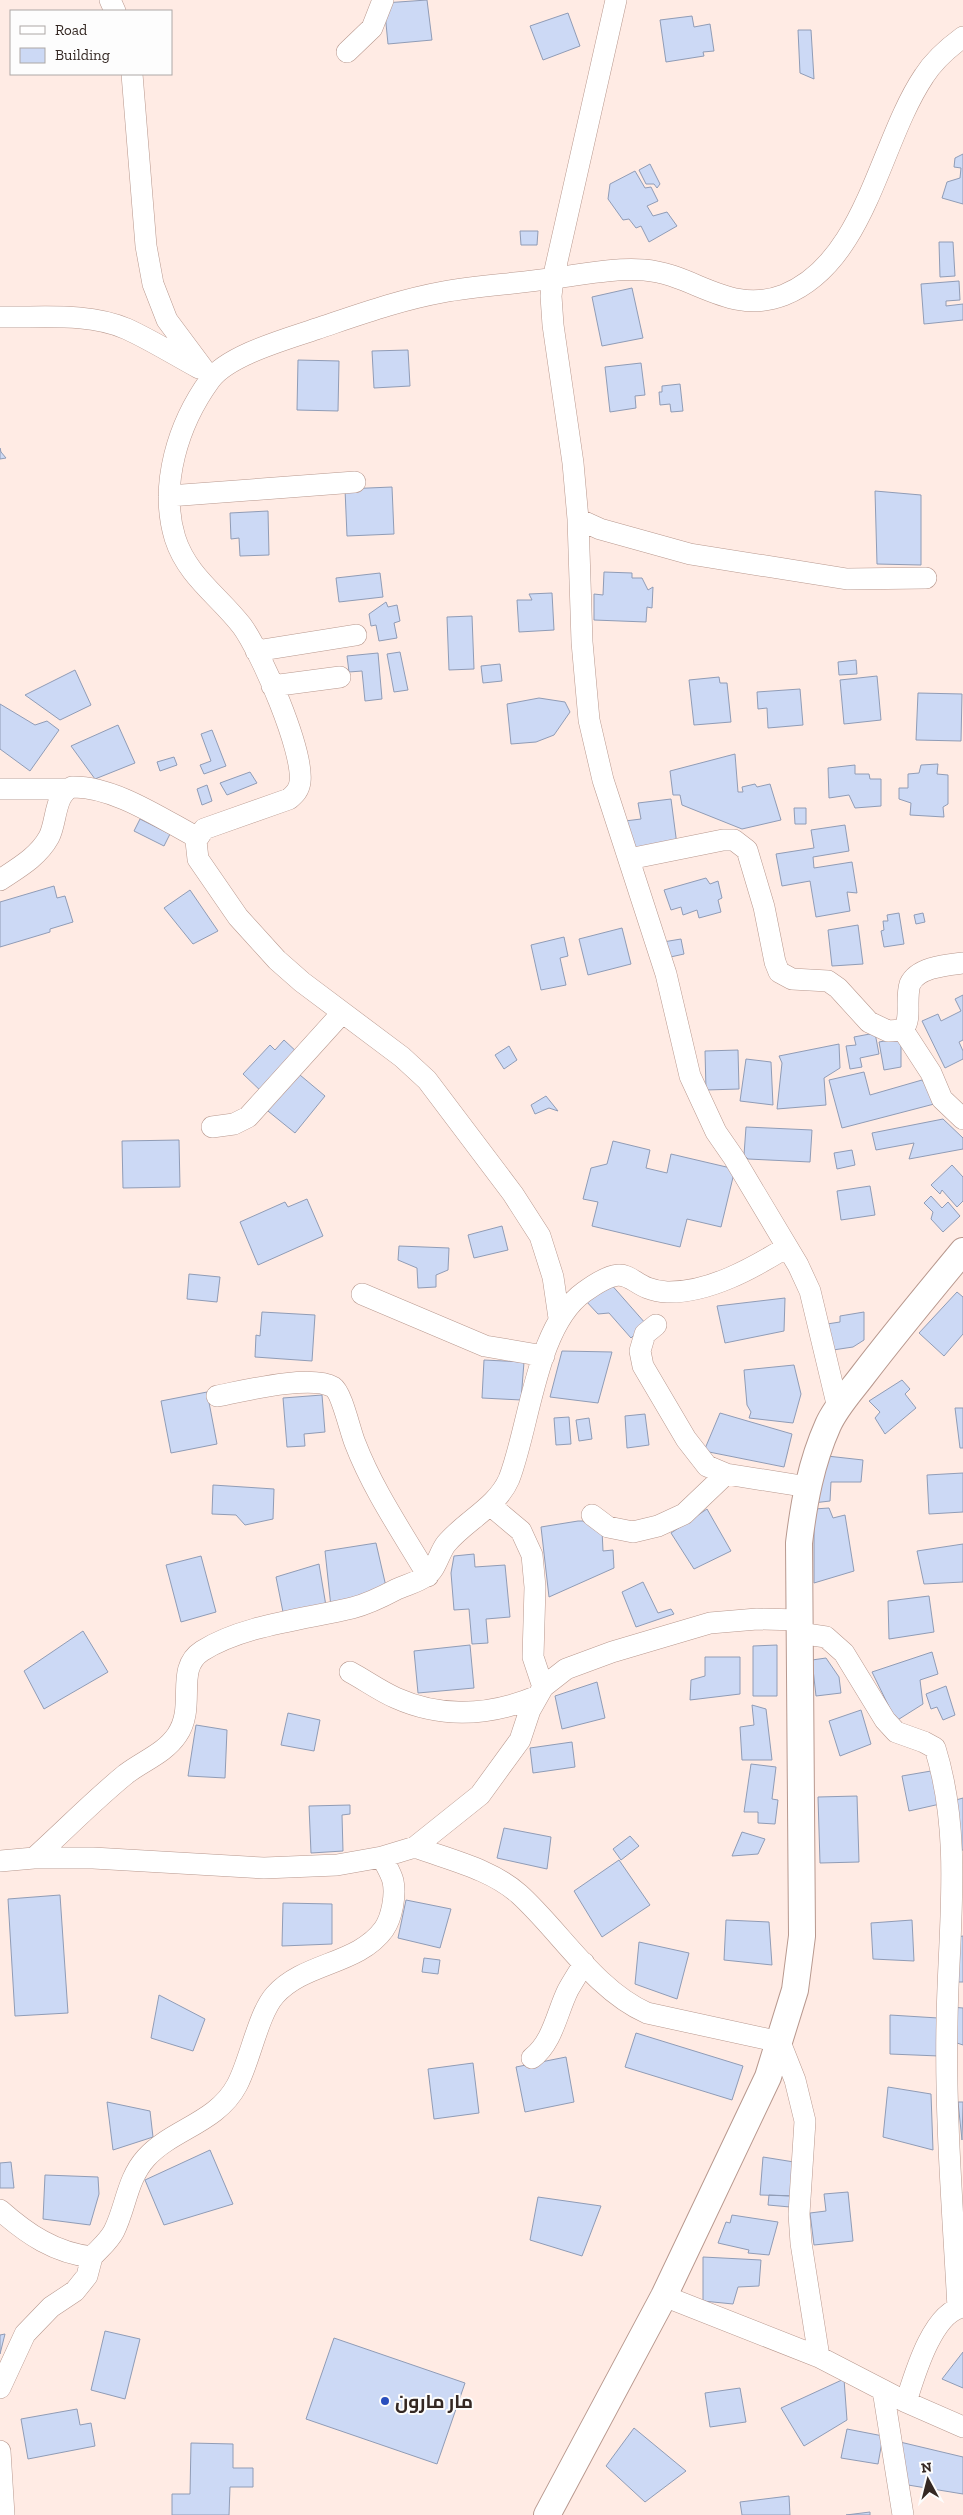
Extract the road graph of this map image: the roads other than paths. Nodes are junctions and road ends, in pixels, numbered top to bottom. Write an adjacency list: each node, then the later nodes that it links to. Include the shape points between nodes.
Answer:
1 (383, 0): 4 (street, via 372,28)
2 (616, 0): 6 (street)
3 (963, 37): 6 (street, via 945,50 910,99 843,246 814,278 800,287 771,299 743,301 720,297 649,271 613,269)
4 (347, 52)
5 (132, 75): 8 (street, via 146,246 153,284 168,320)
6 (553, 279): 8 (street, via 444,292 366,310 254,351); 11 (street, via 553,325)
7 (2, 320): 8 (street, via 57,317 97,320 126,328)
8 (209, 374): 10 (street, via 174,454)
9 (355, 482): 10 (street)
10 (169, 496): 14 (street, via 175,537 184,562 244,629)
11 (578, 518): 12 (street, via 600,529 690,554 847,579); 20 (street, via 582,642 589,720 603,780)
12 (926, 578)
13 (356, 636): 14 (street)
14 (256, 651): 16 (street)
15 (340, 677): 16 (street)
16 (272, 686): 19 (street, via 296,756 300,773 298,789 288,799 204,829)
17 (0, 788): 18 (street)
18 (67, 789): 19 (street, via 81,787 117,798); 21 (street, via 62,794 51,834 44,845 36,855)
19 (198, 838): 23 (street, via 196,850 200,866 238,917 277,960)
20 (629, 859): 24 (street, via 730,839 742,844 751,862 780,972 792,980 828,981 869,1022 888,1032); 27 (street, via 666,974 690,1076 702,1106)
21 (0, 880)
22 (963, 962): 24 (street, via 924,972 911,982 908,1023)
23 (342, 1013): 26 (street, via 248,1117 234,1124); 30 (street, via 402,1057 427,1080 512,1194 540,1236 554,1277)
24 (903, 1030): 25 (street, via 931,1073 942,1099)
25 (963, 1119)
26 (212, 1127)
27 (787, 1247): 30 (street, via 734,1275 698,1288 668,1292 655,1290 620,1274 610,1276 582,1293); 34 (street, via 810,1292)
28 (963, 1251): 34 (main road)
29 (362, 1294): 32 (street, via 486,1346)
30 (558, 1318): 32 (street)
31 (656, 1325): 35 (street, via 645,1334 640,1351 643,1366 696,1453 707,1466)
32 (544, 1356): 37 (street, via 508,1481)
33 (217, 1396): 39 (street, via 281,1384 317,1383 333,1387 341,1397 367,1475)
34 (838, 1408): 36 (main road, via 829,1424)
35 (726, 1474): 36 (street); 38 (street, via 684,1514 658,1526 633,1532 608,1528)
36 (808, 1487): 40 (main road, via 799,1543)
37 (490, 1505): 39 (street, via 445,1545); 42 (street, via 521,1531 532,1555 533,1657)
38 (592, 1515)
39 (428, 1576): 45 (street, via 354,1608 270,1626 228,1639 201,1652 186,1672 186,1715 177,1735 159,1753 128,1773)
40 (799, 1626): 42 (street, via 757,1619 710,1623 566,1669); 48 (main road, via 802,1936 795,1990); 50 (street, via 826,1637 844,1653 885,1720 896,1732 935,1748 944,1776 952,1851)
41 (350, 1672): 42 (street, via 394,1698 444,1711 482,1712 520,1703)
42 (541, 1691): 43 (street, via 530,1710 520,1740 480,1795)
43 (415, 1847): 44 (street); 47 (street, via 500,1880 518,1893)
44 (382, 1857): 45 (street, via 337,1865 264,1868 93,1858); 52 (street, via 393,1881 393,1904 384,1928 367,1947 312,1969 273,1996 236,2086 222,2104 202,2121 156,2148 144,2160 129,2185 114,2232)
45 (34, 1858): 46 (street)
46 (0, 1861)
47 (584, 1963): 48 (street, via 621,1999 647,2013); 49 (street, via 540,2051)
48 (780, 2042): 53 (main road, via 768,2077); 55 (street, via 796,2080 805,2121 799,2214)
49 (532, 2058)
50 (955, 2091): 54 (street)
51 (0, 2210): 52 (street, via 52,2247)
52 (92, 2257): 56 (street, via 87,2276 74,2291 51,2307 25,2334)
53 (664, 2296): 55 (street); 62 (main road)
54 (960, 2308): 58 (street, via 945,2318 932,2336)
55 (819, 2357): 57 (street)
56 (0, 2388)
57 (883, 2390): 58 (street); 63 (street)
58 (906, 2402): 59 (street)
59 (963, 2427)
60 (0, 2451): 61 (street)
61 (4, 2515)
62 (547, 2515)
63 (903, 2515)

